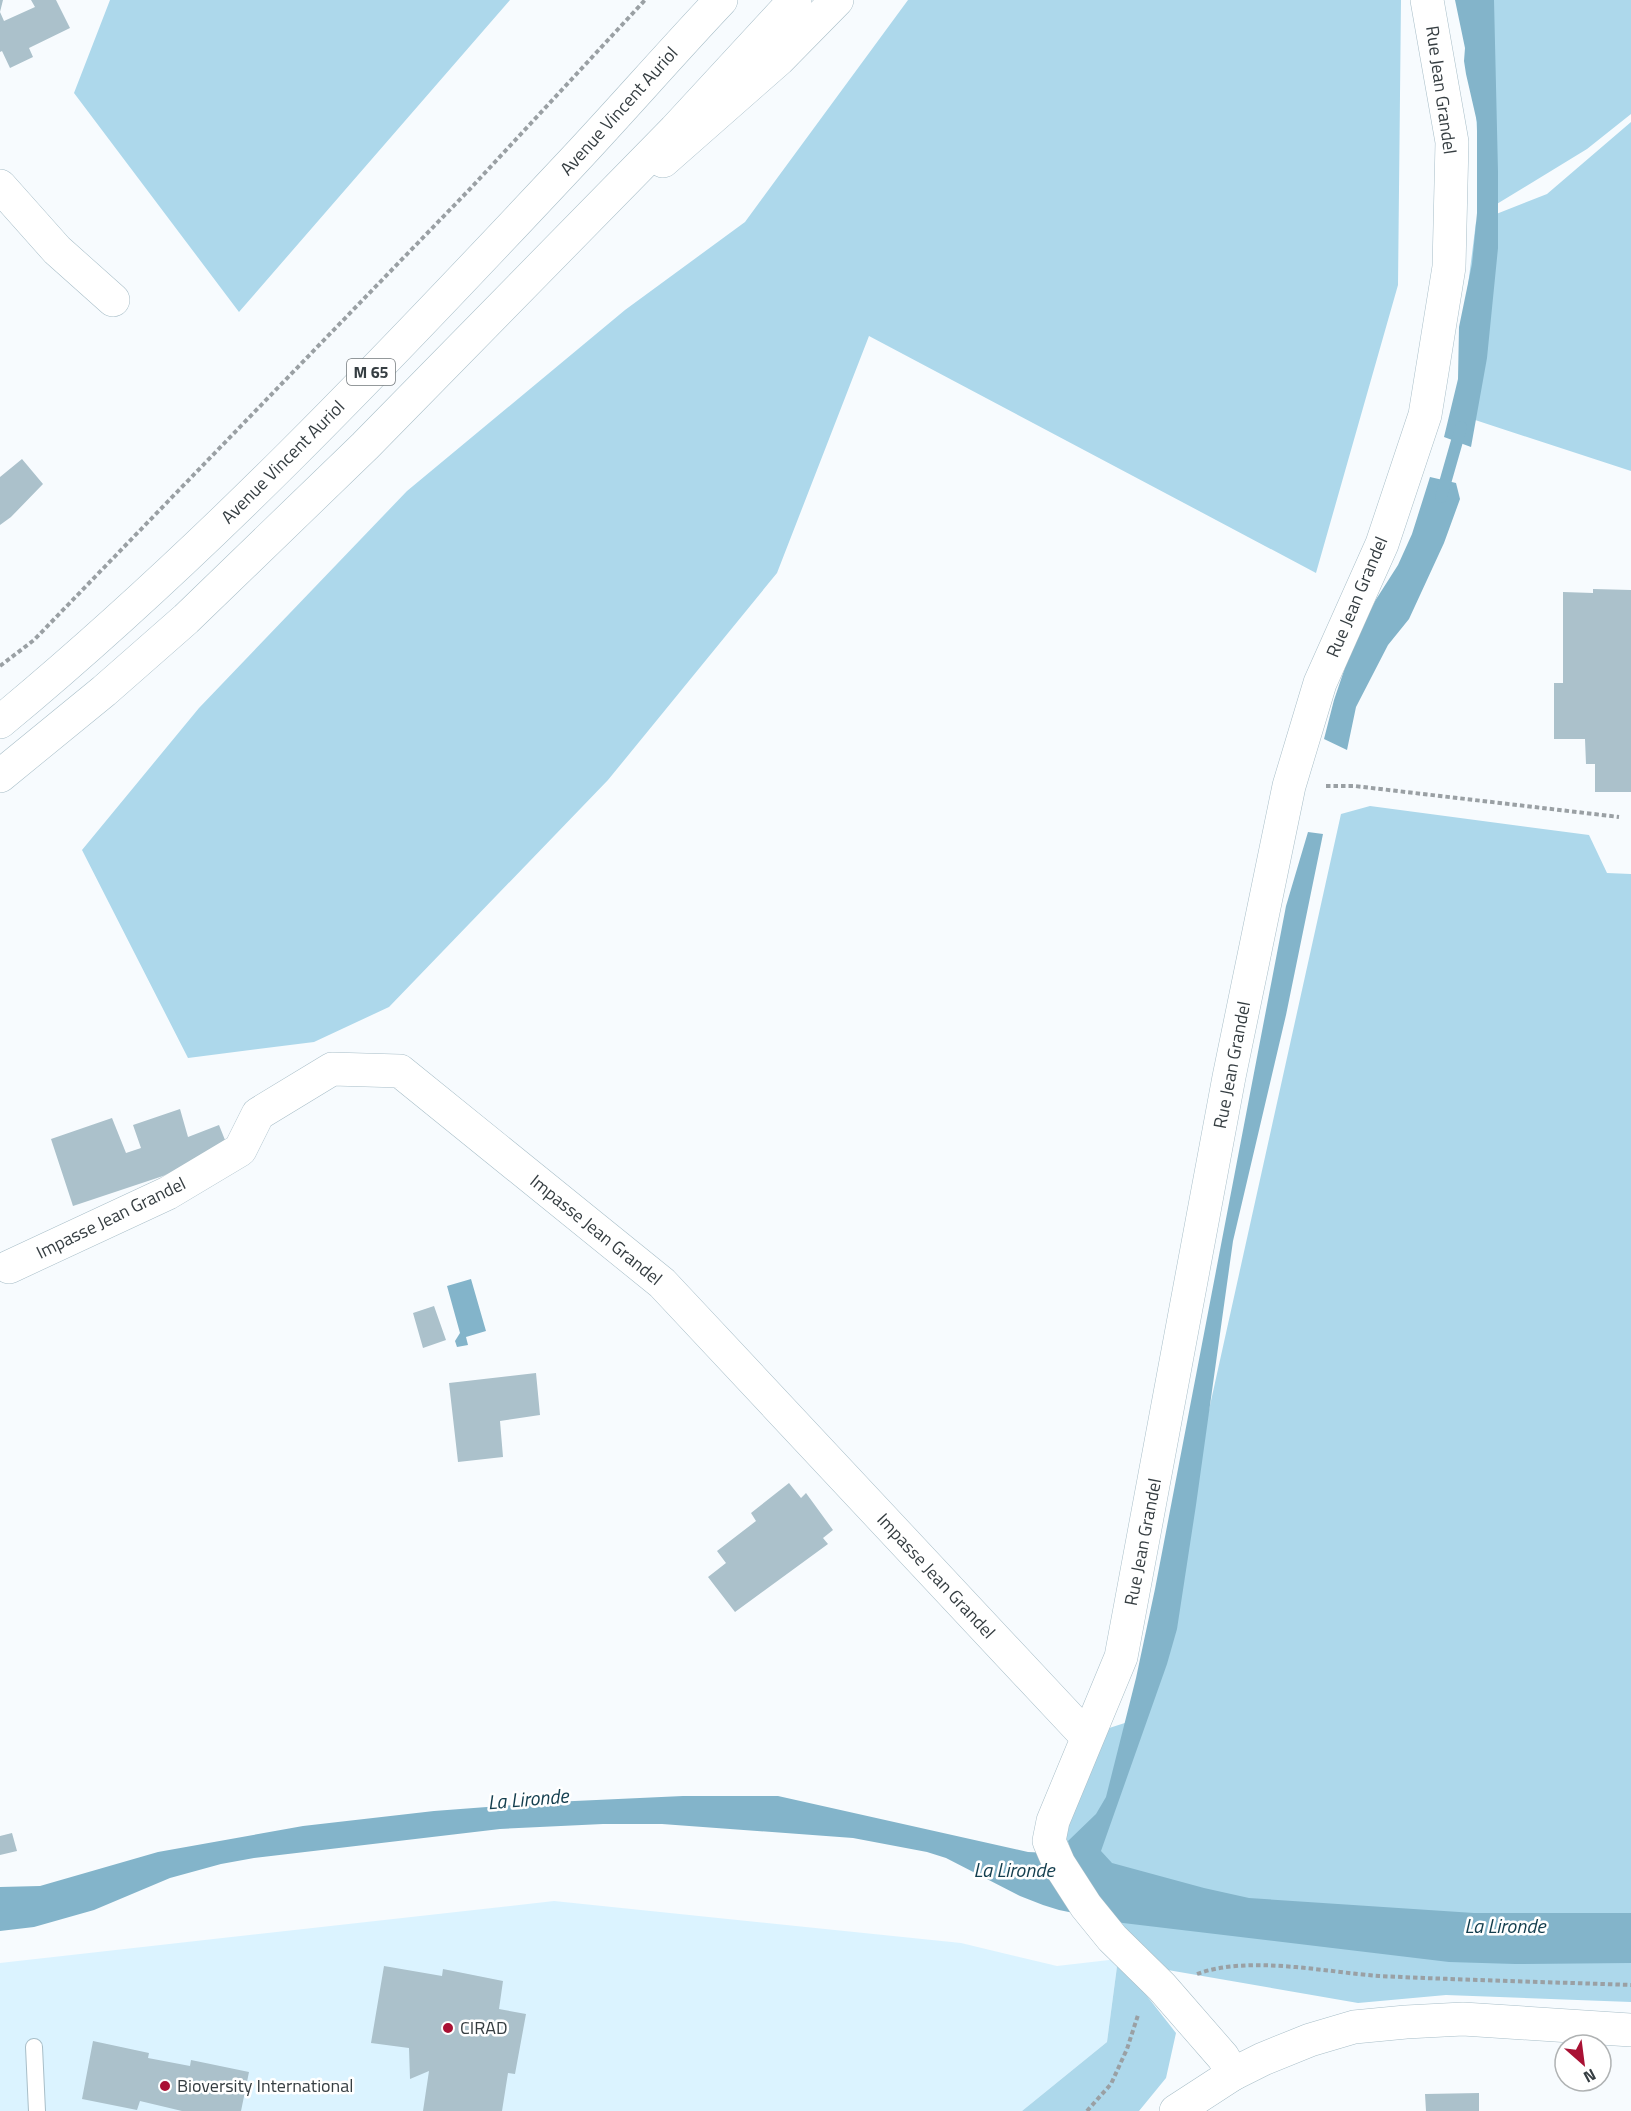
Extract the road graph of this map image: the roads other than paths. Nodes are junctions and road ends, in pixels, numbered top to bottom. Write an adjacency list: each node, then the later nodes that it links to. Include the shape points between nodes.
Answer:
1 (721, 0): 8 (street, Avenue Vincent Auriol / M 65, via 566,170 298,449 149,593)
2 (795, 0): 6 (street, M 65)
3 (837, 0): 6 (street, via 779,59)
4 (1427, 0): 11 (street, Rue Jean Grandel, via 1452,142 1449,267 1425,415 1382,544 1320,683 1289,786 1229,1077 1121,1658)
5 (0, 186): 7 (street, via 57,250)
6 (520, 288): 9 (street, M 65, via 365,446 186,619)
7 (113, 300)
8 (0, 722)
9 (0, 776)
10 (9, 1267): 11 (street, Impasse Jean Grandel, via 168,1193 240,1150 258,1114 332,1068 400,1071 662,1283)
11 (1087, 1737): 14 (street, Rue Jean Grandel, via 1053,1821 1049,1841 1086,1906 1169,1995)
12 (1631, 2030): 14 (street, via 1462,2019 1354,2027 1310,2040)
13 (34, 2047): 15 (lane)
14 (1233, 2074): 16 (street)
15 (37, 2111)
16 (1176, 2111)

